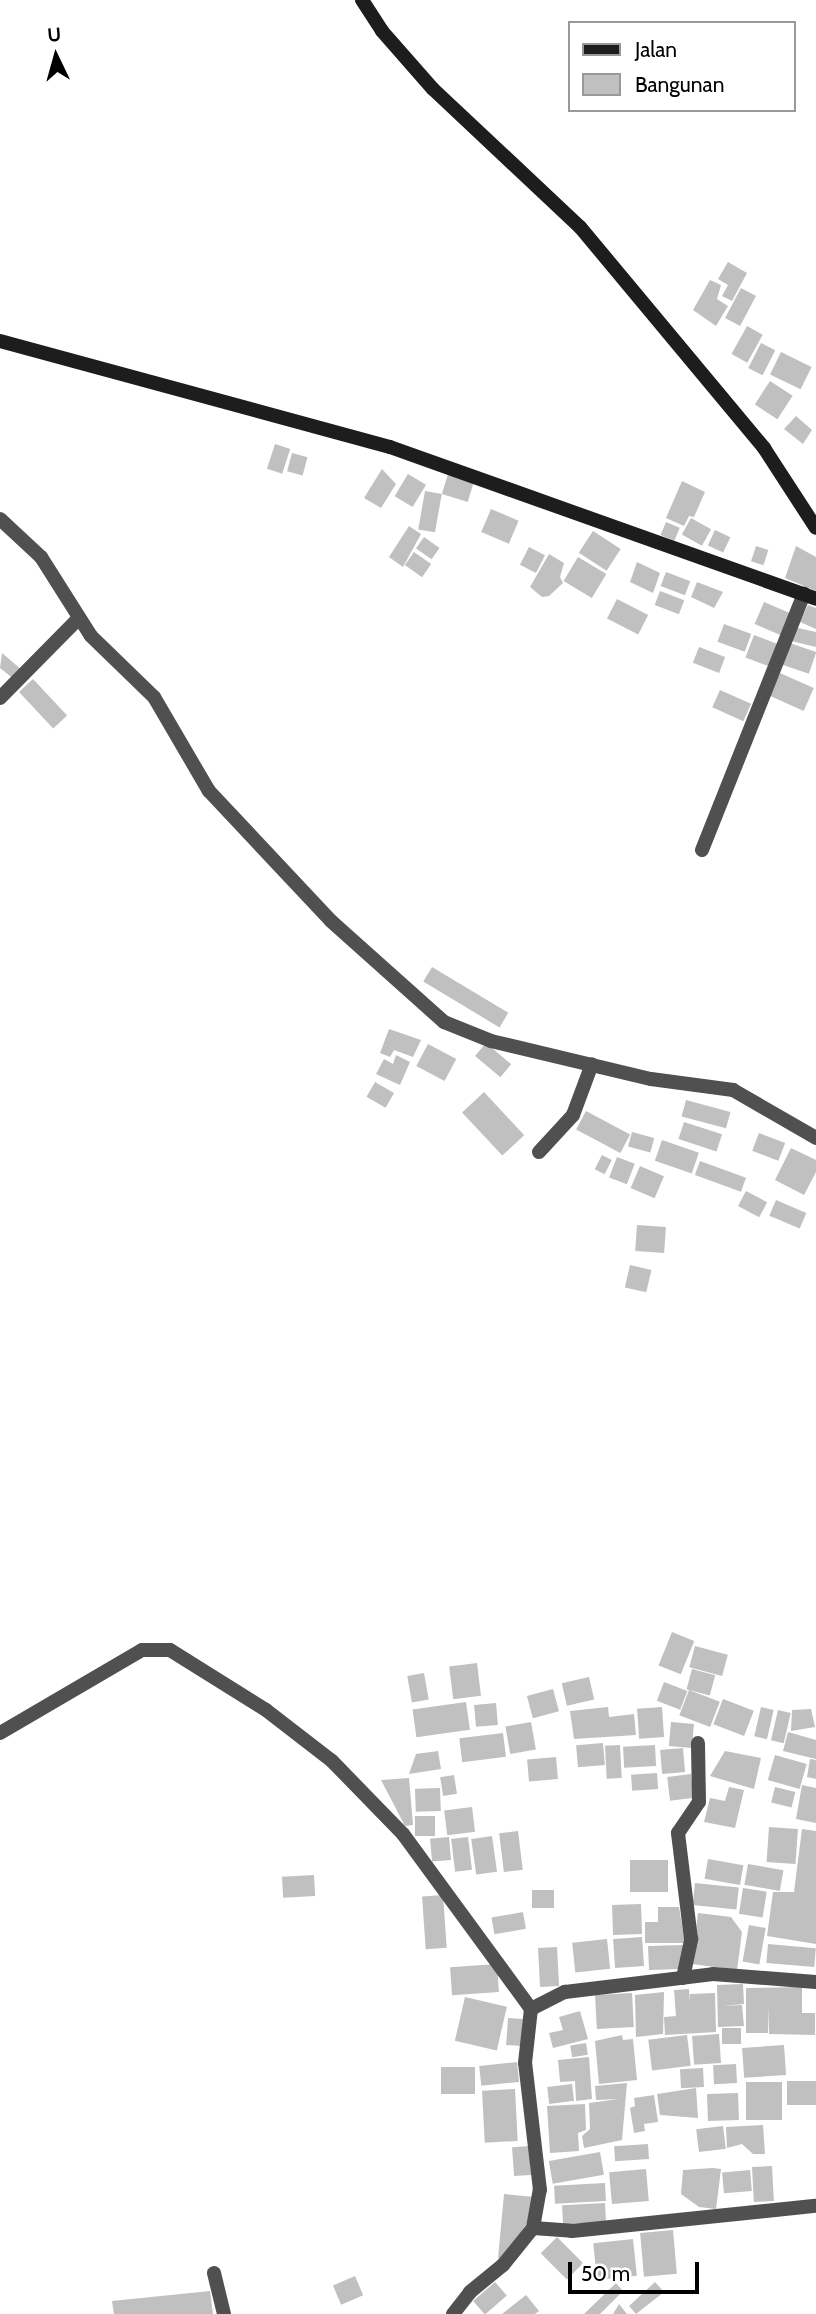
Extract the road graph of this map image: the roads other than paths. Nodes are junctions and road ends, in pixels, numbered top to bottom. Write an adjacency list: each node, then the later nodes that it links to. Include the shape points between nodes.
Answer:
1 (362, 0): 4 (street, via 382,32 433,89 579,227 765,448)
2 (0, 341): 5 (street, via 390,447)
3 (0, 519): 6 (street, via 41,556)
4 (816, 528)
5 (810, 596): 8 (street)
6 (78, 619): 7 (street); 9 (street, via 154,698 209,791 331,921 444,1023 491,1041)
7 (0, 698)
8 (702, 850)
9 (592, 1064): 10 (street, via 651,1079 733,1090); 11 (street, via 573,1115)
10 (816, 1138)
11 (539, 1152)
12 (0, 1733): 16 (street, via 142,1650 170,1650 266,1710 332,1761 402,1835)
13 (698, 1743): 14 (street, via 699,1802 678,1833 691,1939)
14 (683, 1978): 15 (street, via 733,1974); 16 (street, via 565,1992)
15 (816, 1982)
16 (531, 2009): 18 (street, via 525,2063 540,2190)
17 (816, 2206): 18 (street, via 572,2231)
18 (533, 2228): 21 (street)
19 (214, 2273): 20 (street)
20 (224, 2314)
21 (453, 2314)

